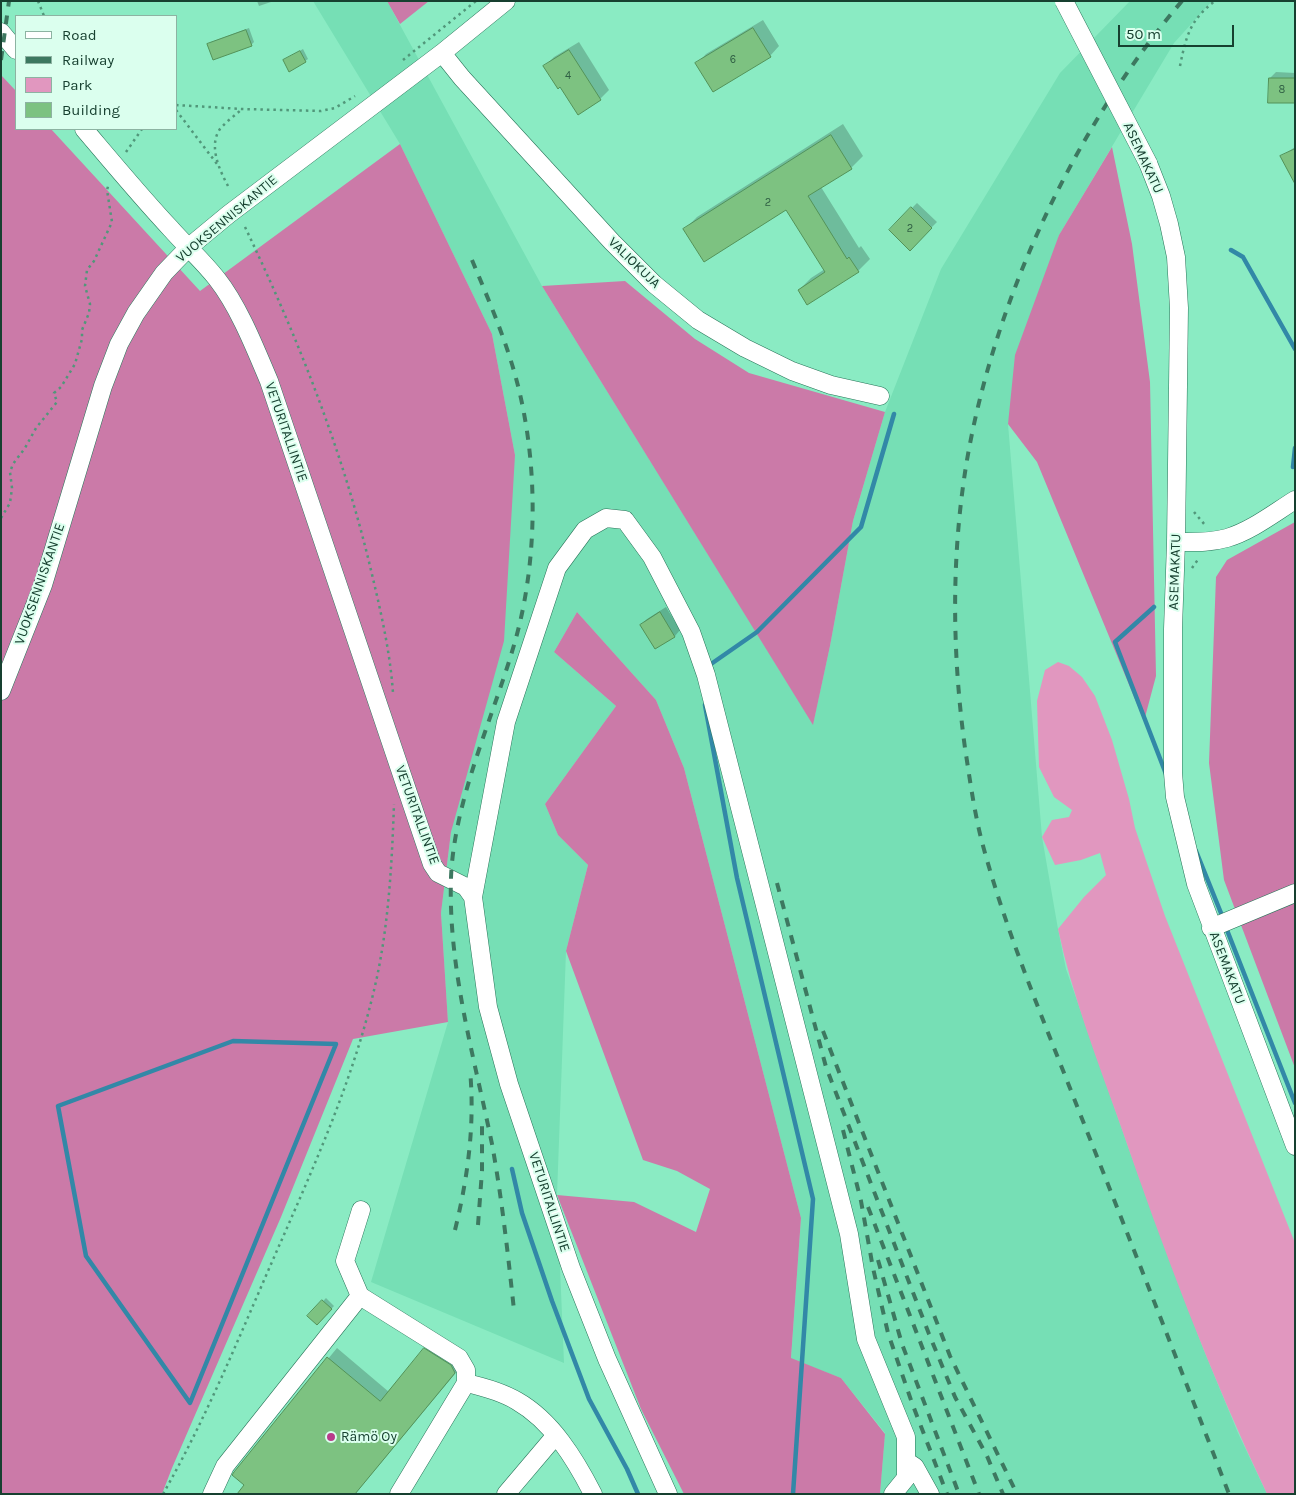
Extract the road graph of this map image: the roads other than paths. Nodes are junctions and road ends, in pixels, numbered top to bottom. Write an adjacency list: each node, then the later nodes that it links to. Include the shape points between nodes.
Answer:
1 (506, 1): 5 (street, VUOKSENNISKANTIE)
2 (1064, 1): 10 (street, ASEMAKATU, bridge, via 1148,164 1161,196 1176,256 1179,308)
3 (1, 32): 4 (street)
4 (15, 49)
5 (442, 53): 7 (street, VUOKSENNISKANTIE, via 405,70 361,103); 8 (street, VALIOKUJA, via 612,242 654,284 698,320 792,371 831,385)
6 (85, 130): 7 (street, VETURITALLINTIE, via 172,232)
7 (189, 247): 11 (street, VUOKSENNISKANTIE, via 164,273 119,344 103,386 43,585); 13 (street, VETURITALLINTIE, via 218,280 242,321 269,380 432,864 438,873 466,888)
8 (880, 396)
9 (1295, 500): 10 (street, via 1227,538)
10 (1176, 542): 14 (street, ASEMAKATU, via 1173,629 1175,797 1196,884)
11 (1, 691)
12 (1295, 893): 14 (street)
13 (473, 897): 20 (street, via 506,722 557,568 585,530 606,518 625,520 652,557 691,632 706,675 849,1234 866,1338 906,1437); 21 (street, VETURITALLINTIE, via 488,1007 509,1084 571,1268)
14 (1211, 928): 15 (street, ASEMAKATU)
15 (1295, 1146)
16 (361, 1210): 17 (street, via 345,1261)
17 (360, 1296): 18 (street, via 459,1358 466,1370); 22 (street, via 225,1466)
18 (466, 1383): 19 (street, via 486,1387 518,1401); 23 (street)
19 (556, 1435): 24 (street); 25 (street)
20 (906, 1461): 26 (street, via 906,1478); 27 (street, via 915,1467)
21 (664, 1492)
22 (212, 1494)
23 (399, 1494)
24 (506, 1494)
25 (593, 1494)
26 (893, 1494)
27 (930, 1494)

